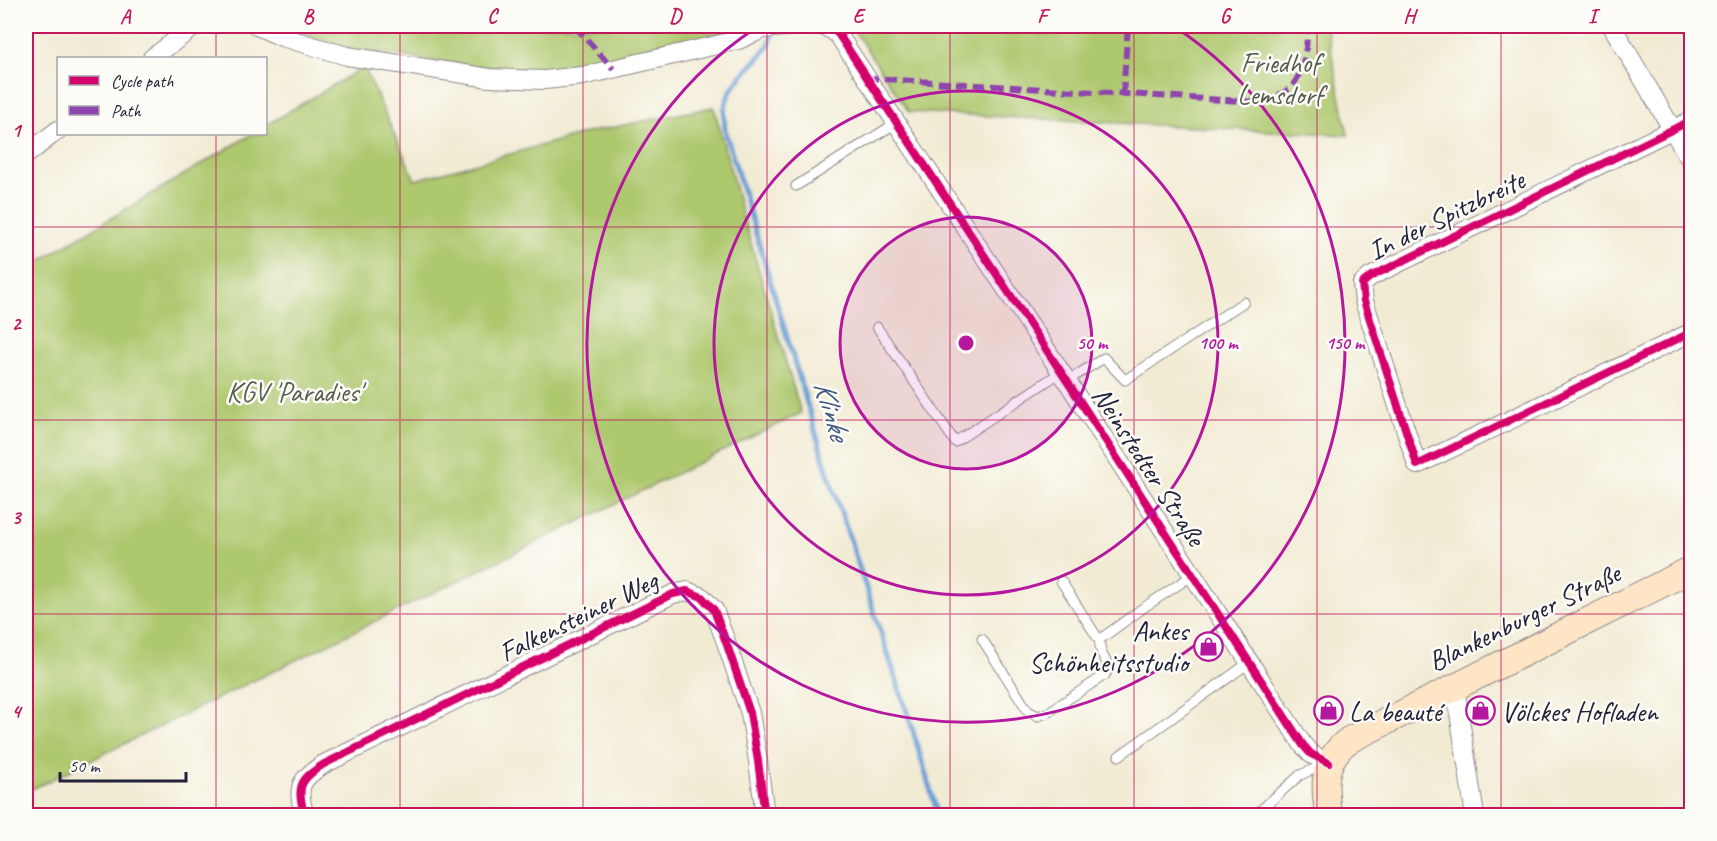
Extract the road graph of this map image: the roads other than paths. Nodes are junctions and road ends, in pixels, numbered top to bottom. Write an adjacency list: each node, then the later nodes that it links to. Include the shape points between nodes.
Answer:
1 (195, 26): 7 (street)
2 (257, 26): 6 (street, via 347,56 490,78 544,80 582,76 738,40)
3 (792, 26): 6 (street)
4 (823, 26): 9 (street, Neinstedter Straße, via 839,36)
5 (1612, 26): 10 (street)
6 (764, 28)
7 (153, 57)
8 (1692, 120): 10 (street)
9 (896, 123): 14 (lane); 18 (street, Neinstedter Straße)
10 (1672, 130): 13 (street); 17 (street, In der Spitzbreite, via 1362,284 1364,301 1417,465)
11 (57, 131): 12 (street)
12 (26, 155)
13 (1692, 163)
14 (796, 186)
15 (1244, 302): 18 (lane, via 1125,380 1104,358)
16 (877, 327): 18 (lane, via 955,442)
17 (1692, 332)
18 (1064, 376): 19 (street, Neinstedter Straße)
19 (1193, 575): 23 (lane); 24 (street, Neinstedter Straße)
20 (1688, 579): 25 (street, Blankenburger Straße)
21 (1061, 581): 23 (lane)
22 (982, 639): 23 (lane, via 1028,711 1038,716 1106,675 1108,665)
23 (1099, 640)
24 (1250, 662): 26 (lane); 27 (street, Neinstedter Straße, via 1307,750)
25 (1455, 687): 27 (street, Blankenburger Straße, via 1353,737 1337,750); 32 (street)
26 (1119, 756)
27 (1329, 764): 30 (lane, via 1300,775); 31 (street, via 1324,793)
28 (305, 816): 29 (street, Falkensteiner Weg, via 300,788 309,774 324,764 673,594 687,591 702,597 714,610 729,650 750,713)
29 (765, 816)
30 (1254, 816)
31 (1329, 816)
32 (1475, 816)

